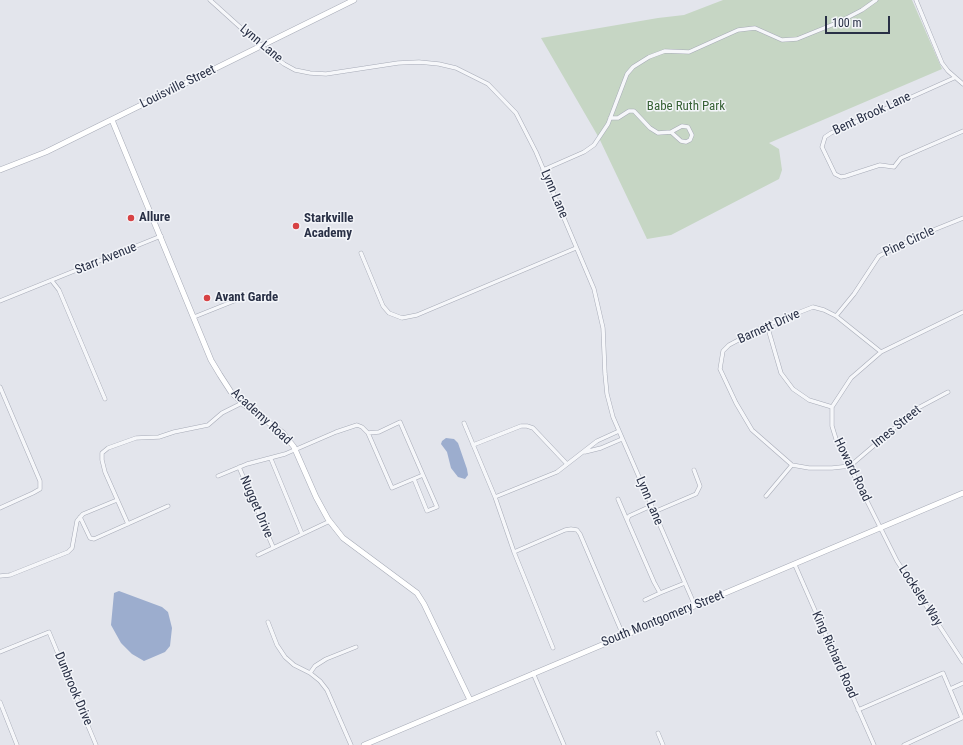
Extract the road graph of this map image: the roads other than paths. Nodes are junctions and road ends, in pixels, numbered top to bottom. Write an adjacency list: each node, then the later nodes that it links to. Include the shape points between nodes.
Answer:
1 (212, 0): 5 (street, Lynn Lane)
2 (354, 0): 5 (street, Louisville Street)
3 (876, 0): 8 (street, via 839,22 797,39 782,40 755,28 738,30 689,52 666,51 649,57 627,74)
4 (916, 0): 6 (street, via 942,63)
5 (261, 46): 9 (street, Louisville Street); 13 (street, Lynn Lane, via 284,64 295,70 310,73 326,74 419,62 445,65 472,75 488,84 516,113)
6 (954, 78): 7 (street); 10 (street, Bent Brook Lane, via 831,133 825,137 822,147 835,174 841,177 880,165 894,167 901,158)
7 (963, 84)
8 (610, 118): 11 (street, via 618,118 629,111 634,111 658,133); 13 (street, via 594,145)
9 (112, 120): 12 (street, Louisville Street, via 46,152); 15 (street, Academy Road)
10 (963, 131)
11 (671, 132): 11 (street, via 686,142 692,135 688,127 682,126)
12 (0, 170)
13 (543, 170): 16 (street, Lynn Lane)
14 (963, 218): 22 (street, Pine Circle, via 880,256)
15 (161, 236): 18 (street, Starr Avenue); 23 (street, Academy Road)
16 (576, 248): 17 (street, via 417,315 402,318 389,313 383,306); 32 (street, Lynn Lane, via 600,308 607,394)
17 (361, 253)
18 (52, 281): 19 (street, Starr Avenue); 28 (street, via 59,290)
19 (0, 301)
20 (234, 301): 23 (street)
21 (963, 312): 25 (street)
22 (836, 316): 24 (street, Barnett Drive, via 813,307); 25 (street, Barnett Drive)
23 (194, 317): 29 (street, Academy Road, via 211,360 231,392)
24 (767, 325): 30 (street, via 781,373 793,389 809,400); 40 (street, Barnett Drive, via 729,345 723,351 720,369 752,430)
25 (881, 352): 30 (street, via 852,378)
26 (0, 387): 54 (street, via 40,481 40,489)
27 (948, 392): 41 (street, Imes Street, via 918,408)
28 (104, 399)
29 (242, 403): 36 (street, Academy Road, via 283,433); 51 (street, via 218,415 208,425 159,438 136,438 108,448 102,453 102,460)
30 (832, 407): 41 (street, Howard Road, via 832,426)
31 (464, 423): 35 (street)
32 (619, 431): 34 (street, Lynn Lane); 37 (street, via 597,441)
33 (368, 433): 36 (street, via 362,427 350,427); 44 (street, via 379,432 400,422); 46 (street, via 392,488)
34 (622, 439): 37 (street); 53 (street, Lynn Lane)
35 (473, 445): 39 (street, via 527,426 533,428); 49 (street)
36 (296, 450): 38 (street); 58 (street, Academy Road, via 316,497)
37 (584, 452): 39 (street)
38 (271, 459): 42 (street); 61 (street)
39 (567, 464): 49 (street, via 557,472)
40 (792, 465): 41 (street, via 809,468); 48 (street)
41 (850, 466): 60 (street, Howard Road)
42 (239, 467): 45 (street); 62 (street, Nugget Drive)
43 (694, 470): 55 (street, via 700,486 696,494)
44 (423, 475): 46 (street); 46 (street, via 437,507 427,511)
45 (218, 476)
46 (414, 479)
47 (963, 493): 60 (street, South Montgomery Street)
48 (766, 496)
49 (495, 497): 63 (street)
50 (618, 499): 57 (street)
51 (117, 500): 56 (street); 59 (street)
52 (168, 506): 59 (street)
53 (651, 506): 55 (street, Lynn Lane); 57 (street, via 629,516)
54 (0, 508)
55 (654, 512): 67 (street, Lynn Lane)
56 (80, 517): 59 (street, via 90,538 94,539); 66 (street, via 77,520 72,548 68,552 10,575)
57 (627, 520): 68 (street)
58 (330, 521): 61 (street); 81 (street, Academy Road, via 343,538 417,593)
59 (128, 524)
60 (881, 528): 65 (street, South Montgomery Street); 76 (street, Locksley Way, via 898,561)
61 (302, 534): 62 (street)
62 (273, 547): 64 (street)
63 (514, 552): 72 (street, via 565,530 577,530); 74 (street)
64 (258, 555)
65 (795, 565): 70 (street, South Montgomery Street); 83 (street, King Richard Road)
66 (0, 576)
67 (685, 583): 68 (street); 70 (street, Lynn Lane)
68 (660, 593): 69 (street)
69 (645, 600)
70 (694, 606): 72 (street, South Montgomery Street)
71 (268, 622): 77 (street, via 285,657)
72 (623, 635): 78 (street, South Montgomery Street)
73 (356, 647): 77 (street, via 326,658)
74 (553, 648)
75 (0, 652): 87 (street, Dunbrook Drive, via 49,632)
76 (963, 662)
77 (310, 673): 88 (street, via 327,690)
78 (532, 673): 81 (street, South Montgomery Street); 90 (street)
79 (963, 683): 80 (street)
80 (950, 689): 83 (street, via 942,673); 84 (street)
81 (470, 700): 89 (street, South Montgomery Street)
82 (0, 702): 86 (street)
83 (858, 710): 92 (street, King Richard Road)
84 (962, 718): 93 (street)
85 (658, 733): 91 (street)
86 (17, 745)
87 (96, 745)
88 (351, 745)
89 (364, 745)
90 (564, 745)
91 (663, 745)
92 (874, 745)
93 (904, 745)

